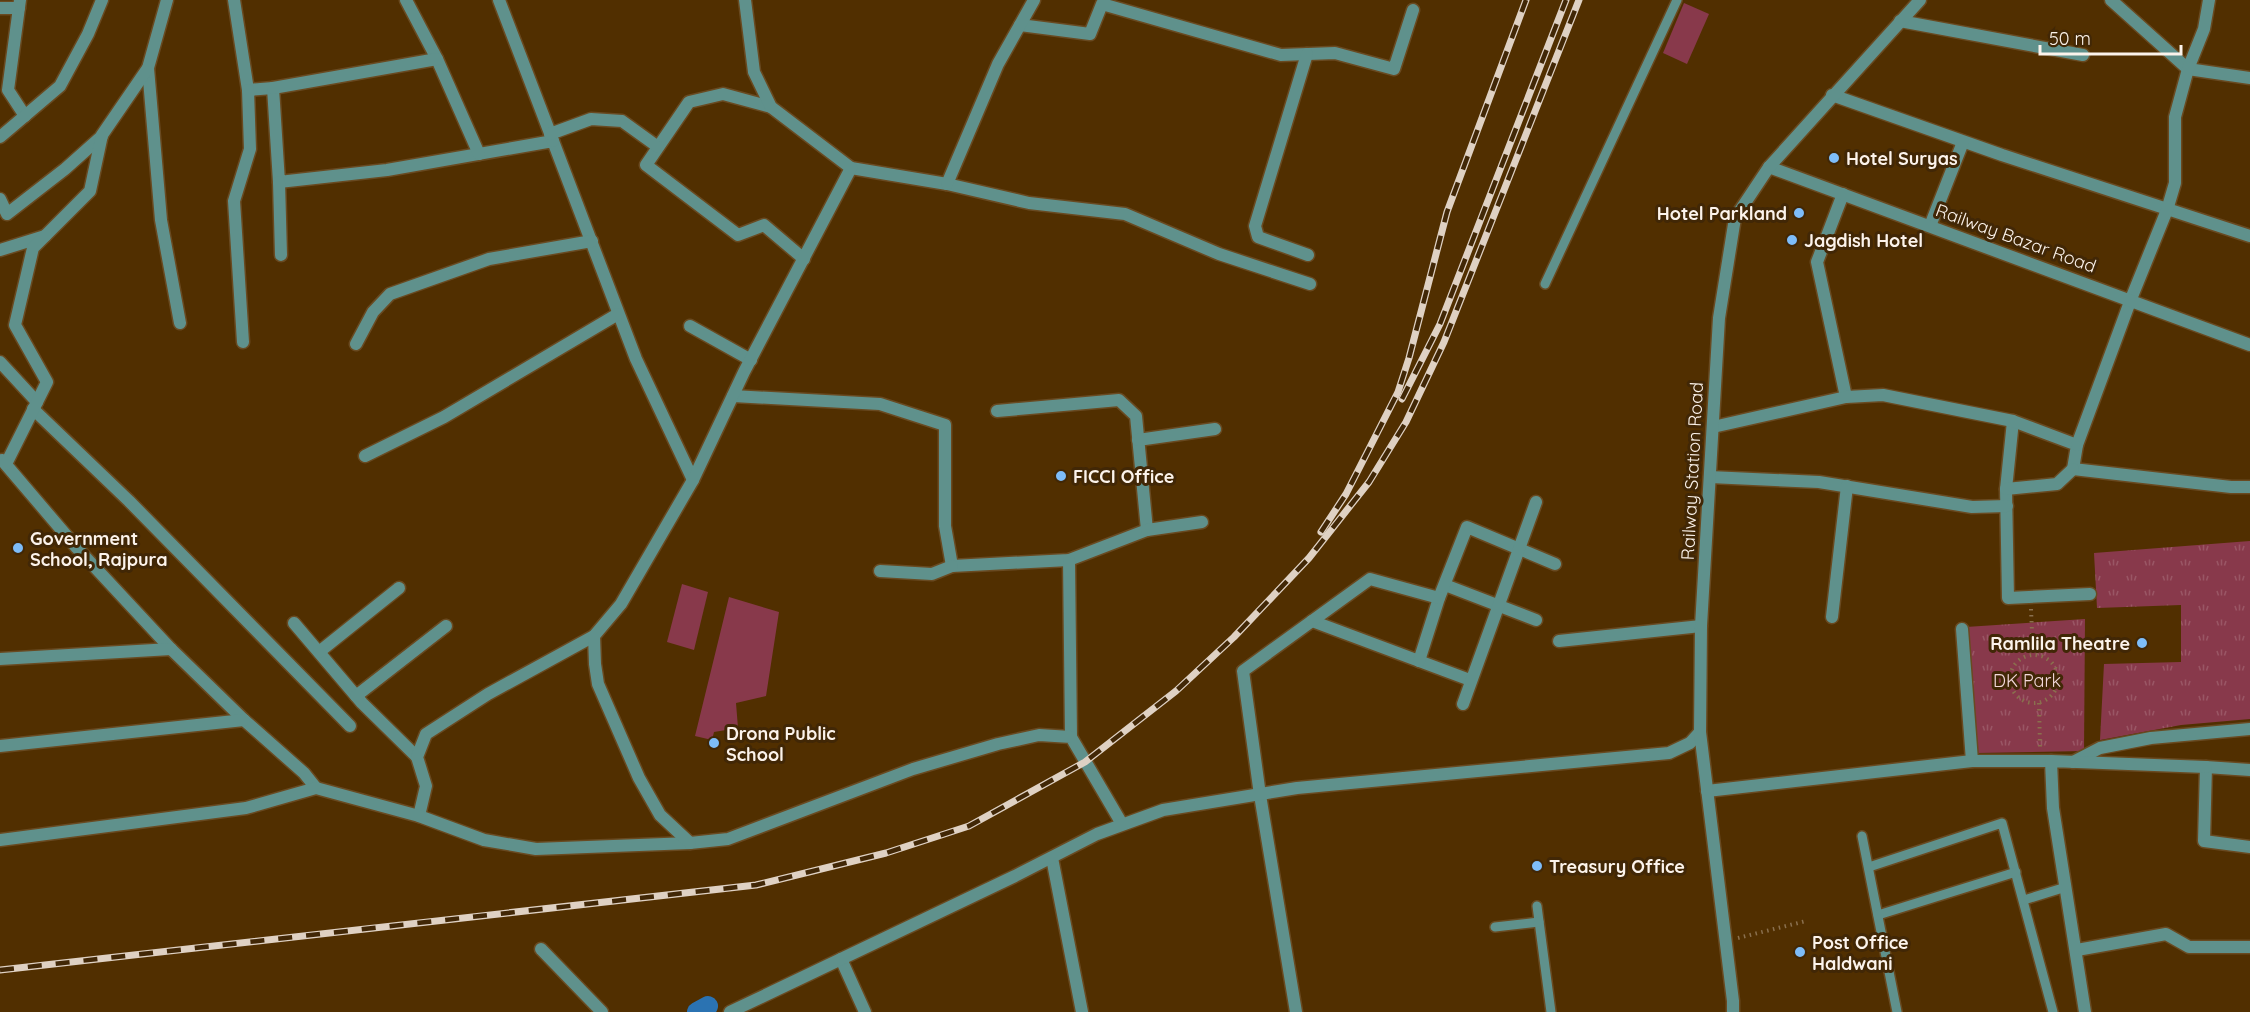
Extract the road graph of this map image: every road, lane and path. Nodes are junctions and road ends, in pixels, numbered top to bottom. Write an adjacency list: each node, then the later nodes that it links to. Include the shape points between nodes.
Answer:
1 (102, 0): 27 (street, via 60,86)
2 (167, 0): 20 (street)
3 (234, 0): 24 (street)
4 (406, 0): 19 (street)
5 (499, 0): 30 (street)
6 (745, 0): 26 (street, via 754,72)
7 (1034, 0): 16 (street)
8 (1677, 0): 50 (lane)
9 (1920, 0): 15 (street, Railway Station Road)
10 (2111, 0): 21 (street)
11 (2209, 0): 21 (street, via 2204,29)
12 (20, 4): 13 (street); 27 (street, via 8,90)
13 (0, 8)
14 (1413, 10): 17 (street, via 1394,69 1335,53)
15 (1900, 21): 18 (street); 25 (street, Railway Station Road)
16 (1020, 25): 17 (street, via 1090,34 1102,4 1281,55); 37 (street, via 998,64)
17 (1307, 54): 48 (street, via 1255,226 1258,237)
18 (2083, 55)
19 (437, 59): 23 (street); 33 (street)
20 (148, 68): 28 (street); 54 (street, via 161,220)
21 (2188, 69): 22 (street); 40 (street, via 2175,117 2175,183)
22 (2250, 78)
23 (273, 88): 24 (street); 36 (street)
24 (248, 90): 56 (street, via 250,149 234,201)
25 (1832, 96): 31 (street); 34 (street, Railway Station Road)
26 (771, 107): 32 (street, via 723,94 689,102); 35 (street)
27 (25, 116): 29 (street)
28 (102, 135): 41 (street); 43 (street, via 90,191)
29 (0, 137)
30 (551, 138): 32 (street, via 591,119 622,121); 33 (street); 45 (street)
31 (1963, 142): 40 (street); 42 (street)
32 (658, 147): 49 (street, via 646,165 738,235 764,225)
33 (479, 154): 36 (street, via 387,170)
34 (1768, 166): 38 (street, Railway Bazar Road); 66 (street, Railway Station Road, via 1735,218 1719,318)
35 (851, 168): 37 (street); 49 (street)
36 (279, 182): 47 (street)
37 (947, 184): 51 (street, via 1029,203 1125,214 1219,254)
38 (1843, 194): 42 (street, Railway Bazar Road); 62 (street, via 1817,262)
39 (0, 199): 41 (street)
40 (2167, 210): 44 (street); 52 (street)
41 (3, 216)
42 (1930, 226): 52 (street, Railway Bazar Road)
43 (46, 235): 46 (street); 63 (street, via 33,248 15,325 47,382)
44 (2250, 236)
45 (592, 241): 53 (street); 57 (street, via 489,260 390,294 373,312)
46 (0, 250)
47 (281, 255)
48 (1308, 255)
49 (804, 259): 59 (street)
50 (1545, 284)
51 (1310, 285)
52 (2130, 299): 58 (street, Railway Bazar Road); 69 (street)
53 (618, 314): 70 (street, via 444,417); 74 (street)
54 (180, 323)
55 (690, 326): 59 (street)
56 (243, 342)
57 (356, 344)
58 (2250, 345)
59 (751, 360): 61 (street)
60 (0, 362): 63 (street)
61 (733, 396): 74 (street); 85 (street, via 880,404 945,425 945,526)
62 (1846, 397): 65 (street, via 1883,395); 66 (street)
63 (35, 405): 71 (street); 112 (street)
64 (997, 411): 68 (street, via 1119,400 1136,416)
65 (2013, 421): 69 (street); 77 (street)
66 (1713, 427): 73 (street, Railway Station Road)
67 (1215, 429): 68 (street)
68 (1138, 440): 81 (street)
69 (2077, 445): 72 (street)
70 (365, 456)
71 (3, 460): 102 (street)
72 (2073, 469): 76 (street); 77 (street, via 2057,484)
73 (1710, 477): 75 (street); 98 (street, Railway Station Road)
74 (693, 480): 100 (street, via 621,604)
75 (1847, 486): 79 (street, via 1972,507); 93 (street)
76 (2250, 487)
77 (2006, 489): 79 (street)
78 (1536, 502): 82 (street)
79 (2007, 506): 90 (street, via 2008,598)
80 (1202, 522): 81 (street)
81 (1147, 530): 83 (street)
82 (1520, 550): 84 (street); 87 (street, via 1467,527); 92 (street)
83 (1069, 560): 85 (street); 115 (street)
84 (1555, 564)
85 (952, 566): 86 (street, via 932,574)
86 (880, 570)
87 (1445, 585): 91 (street); 92 (street)
88 (399, 588): 103 (street)
89 (2090, 594): 90 (street)
90 (2030, 597): 104 (path)
91 (1439, 598): 95 (street, via 1370,579); 106 (street)
92 (1498, 605): 94 (street); 107 (street)
93 (1832, 617)
94 (1536, 620)
95 (1312, 621): 106 (street); 125 (street, via 1243,671)
96 (294, 623): 103 (street)
97 (446, 626): 108 (street)
98 (1701, 626): 101 (street); 114 (street, Railway Station Road)
99 (1962, 629): 119 (street)
100 (594, 636): 117 (street, via 488,693 426,734); 130 (street, via 598,684 639,778 660,815)
101 (1559, 641)
102 (171, 649): 105 (street); 111 (street)
103 (319, 652): 108 (street)
104 (2033, 654): 109 (path, via 2048,659 2058,672 2053,695); 109 (path, via 2013,667 2010,682 2017,697 2031,704)
105 (0, 659)
106 (1419, 661): 107 (street)
107 (1470, 680): 110 (street)
108 (356, 696): 117 (street)
109 (2039, 703): 118 (path)
110 (1463, 704)
111 (244, 720): 116 (street); 123 (street)
112 (350, 726)
113 (2250, 729): 120 (street, via 2151,738 2100,748)
114 (1700, 732): 124 (street, Railway Station Road); 125 (street, via 1690,744 1669,753 1297,788)
115 (1071, 737): 127 (street); 130 (street, via 1039,735 998,744 913,769 729,839)
116 (0, 746)
117 (417, 757): 126 (street, via 426,786)
118 (2046, 760): 119 (street); 120 (street); 135 (street)
119 (1972, 761): 124 (street)
120 (2071, 763): 121 (street)
121 (2206, 767): 122 (street); 131 (street, via 2204,841)
122 (2250, 770)
123 (316, 788): 126 (street); 129 (street, via 246,808)
124 (1707, 791): 142 (street, Railway Station Road)
125 (1260, 795): 127 (street, via 1163,810); 152 (street)
126 (419, 816): 130 (street, via 484,840 536,849)
127 (1122, 824): 132 (street)
128 (1862, 836): 133 (lane)
129 (0, 840)
130 (690, 843)
131 (2250, 847)
132 (1052, 858): 146 (street); 151 (street)
133 (1869, 867): 134 (lane, via 2002,823); 138 (lane)
134 (2016, 872): 136 (lane); 138 (lane)
135 (2066, 887): 136 (lane); 145 (street)
136 (2024, 900): 156 (lane)
137 (1537, 906): 140 (lane)
138 (1878, 915): 155 (lane)
139 (1806, 921): 142 (path)
140 (1539, 922): 141 (lane); 153 (lane)
141 (1495, 927)
142 (1726, 942): 154 (street, Railway Station Road)
143 (2250, 947): 145 (street, via 2189,947 2166,934)
144 (541, 949): 148 (street)
145 (2077, 950): 157 (street)
146 (841, 959): 147 (street); 150 (street)
147 (751, 1007): 149 (street)
148 (603, 1012)
149 (730, 1012)
150 (866, 1012)
151 (1082, 1012)
152 (1296, 1012)
153 (1551, 1012)
154 (1733, 1012)
155 (1898, 1012)
156 (2054, 1012)
157 (2085, 1012)

